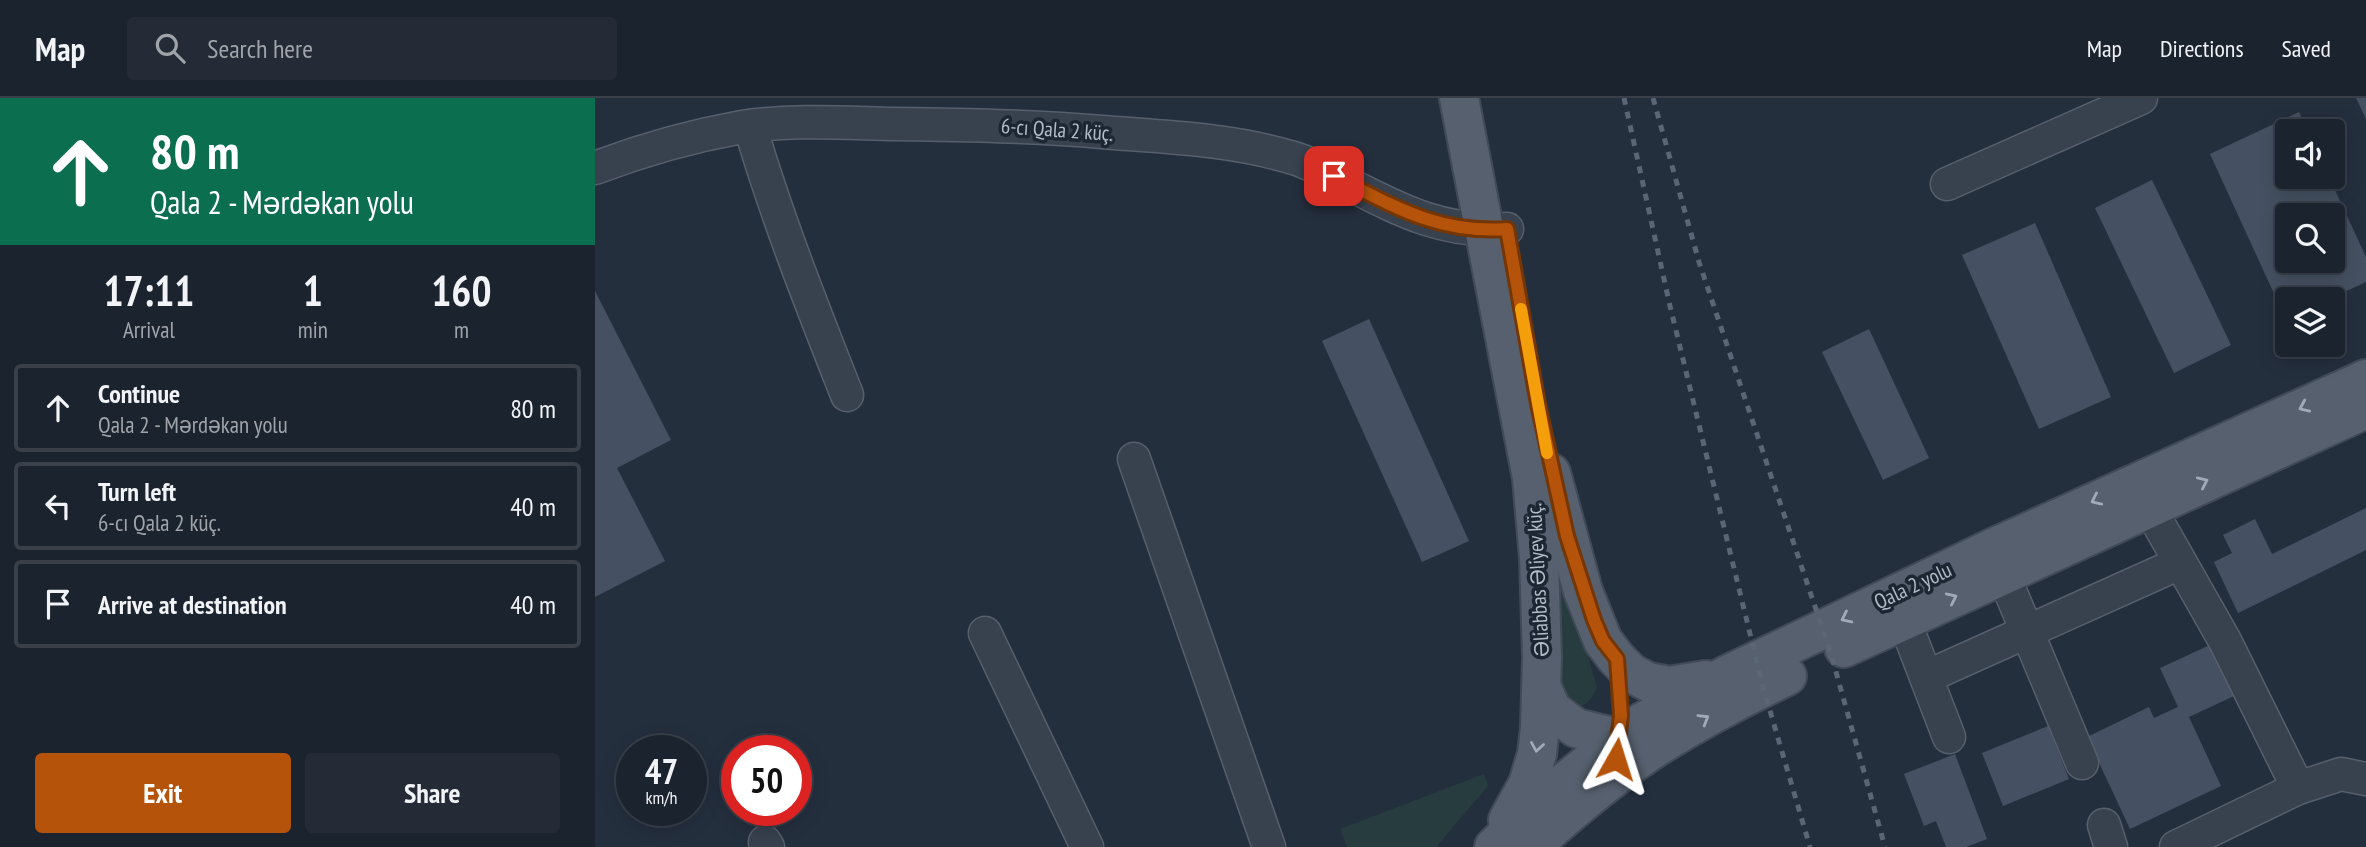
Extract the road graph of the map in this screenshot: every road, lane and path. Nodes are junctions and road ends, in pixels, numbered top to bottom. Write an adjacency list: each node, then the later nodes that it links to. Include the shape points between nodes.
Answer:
1 (1459, 98): 8 (main road, Əliabbas Əliyev küç.)
2 (1481, 98): 8 (main road)
3 (2141, 98): 7 (street)
4 (786, 110): 5 (street, 6-cı Qala 2 küç.); 8 (street, 6-cı Qala 2 küç., via 1232,144 1302,161 1429,221 1458,229)
5 (750, 127): 6 (street, 6-cı Qala 2 küç., via 678,141); 10 (street, via 767,187)
6 (595, 168)
7 (1947, 184)
8 (1497, 230): 19 (main road, via 1552,478 1583,591 1603,641); 22 (main road, Əliabbas Əliyev küç., via 1532,478)
9 (2366, 379): 20 (main road, Qala 2 yolu, one-way to 20, via 2005,542)
10 (847, 395)
11 (2366, 409): 13 (main road, Qala 2 yolu, one-way to 11)
12 (1134, 460): 31 (street)
13 (2149, 508): 14 (street); 15 (main road, Qala 2 yolu)
14 (2180, 563): 17 (street); 29 (street, via 2225,641)
15 (2003, 574): 16 (main road, Qala 2 yolu, one-way to 15); 17 (street)
16 (1904, 620): 21 (street); 25 (main road, Qala 2 yolu, one-way to 16, via 1732,703)
17 (2026, 631): 21 (street); 26 (street)
18 (985, 633): 30 (street)
19 (1617, 659): 20 (main road, via 1648,682 1669,686); 24 (main road, via 1621,715)
20 (1725, 676): 24 (main road, Qala 2 yolu)
21 (1926, 677): 23 (street)
22 (1542, 688): 24 (main road, via 1552,710 1564,721); 32 (main road, Əliabbas Əliyev küç., one-way to 32, via 1533,769)
23 (1949, 737)
24 (1617, 740): 25 (main road); 27 (main road); 32 (main road, Qala 2 yolu)
25 (1657, 747): 27 (main road, Qala 2 yolu)
26 (2082, 763)
27 (1614, 778): 33 (main road, Qala 2 yolu)
28 (2366, 779): 29 (street, via 2341,775)
29 (2298, 788): 34 (street)
30 (1087, 847)
31 (1269, 847)
32 (1493, 847)
33 (1531, 847)
34 (2176, 847)

